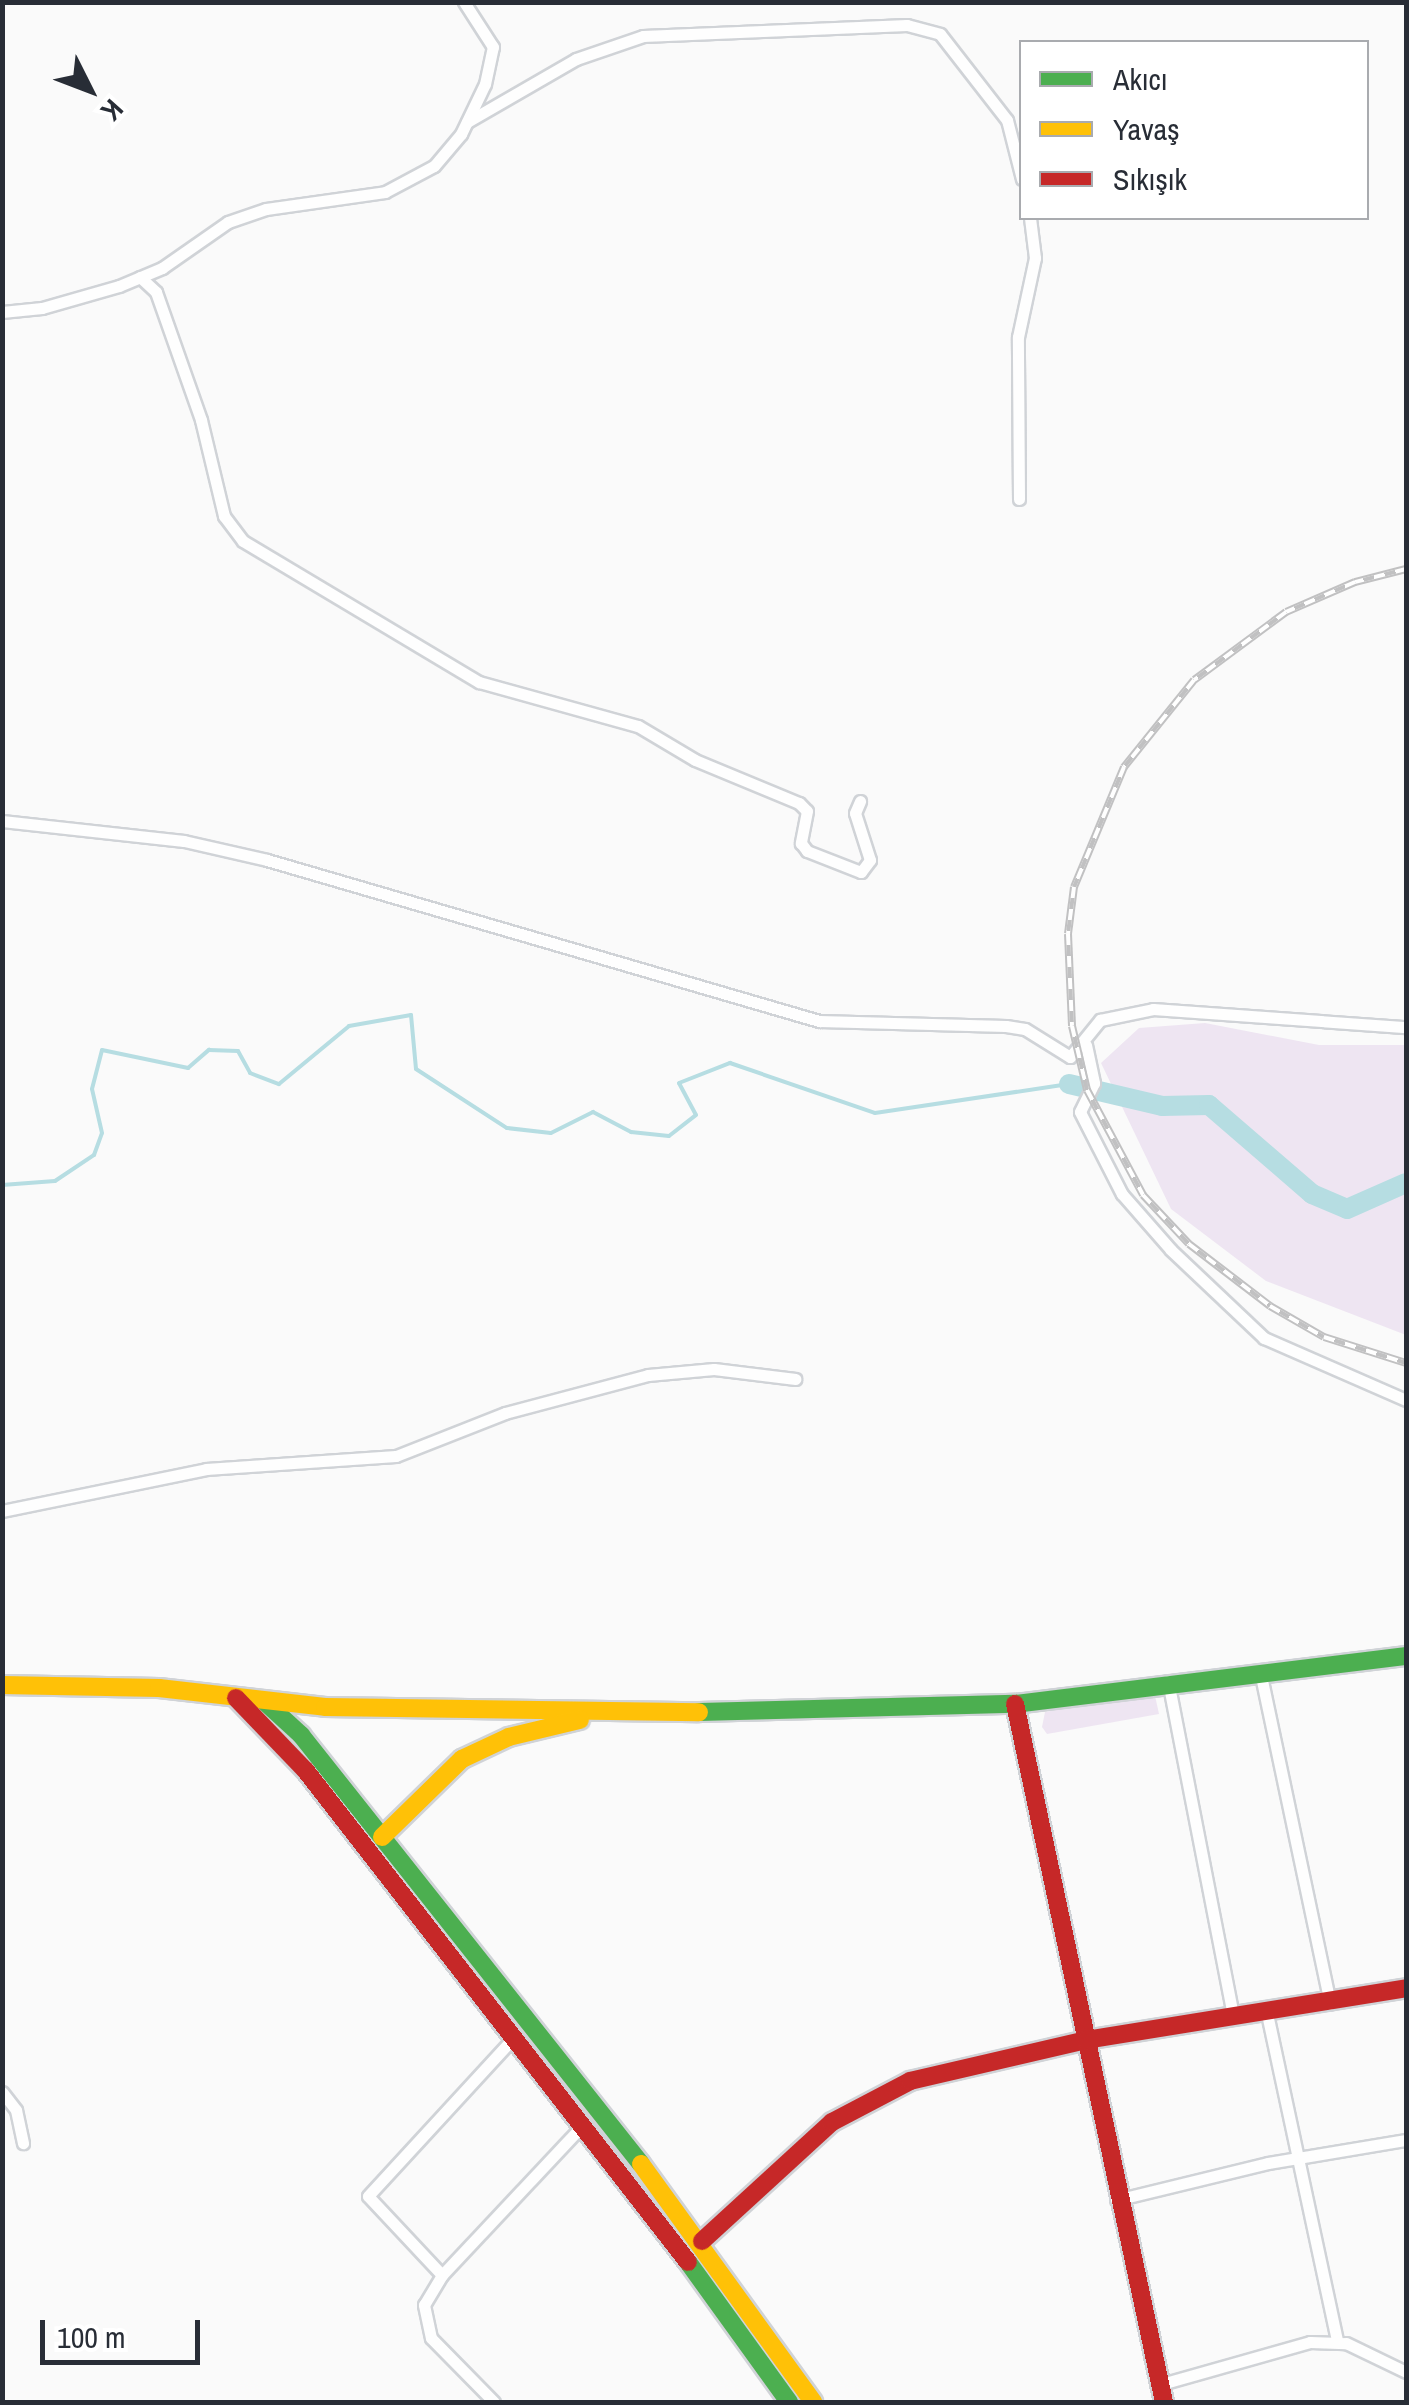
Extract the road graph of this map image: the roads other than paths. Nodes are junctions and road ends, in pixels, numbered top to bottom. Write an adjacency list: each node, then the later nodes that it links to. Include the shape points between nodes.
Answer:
1 (464, 2): 2 (street, via 493,47)
2 (467, 122): 3 (street, via 576,60 643,36 906,25 940,34 1007,120); 5 (street, via 434,166 384,192 266,209 228,222)
3 (1019, 168)
4 (1030, 220): 7 (street, via 1035,258 1018,337)
5 (140, 277): 6 (street, via 42,308); 8 (street, via 156,292 201,420 224,516 243,541 480,682 638,726 695,760 799,802 807,811 801,843 807,851 861,872 870,860 856,813)
6 (2, 312)
7 (1019, 499)
8 (860, 802)
9 (2, 821): 11 (street, via 184,841 266,860 658,970 792,1017 1006,1026 1026,1030 1070,1058)
10 (1406, 1027): 11 (street, via 1153,1009 1100,1020)
11 (1086, 1045): 13 (street, via 1094,1082 1080,1112 1122,1194 1172,1250 1264,1338)
12 (796, 1379): 14 (street, via 714,1369 648,1376 505,1413 396,1456 206,1469)
13 (1406, 1400)
14 (2, 1511)
15 (1406, 1656): 16 (main road)
16 (1260, 1672): 17 (main road); 25 (street)
17 (1168, 1681): 21 (main road); 27 (street)
18 (2, 1685): 19 (main road, via 159,1688)
19 (236, 1698): 20 (main road); 28 (main road, via 306,1771)
20 (265, 1702): 22 (main road); 23 (main road)
21 (1015, 1704): 22 (main road); 29 (main road)
22 (615, 1713): 23 (main road, via 509,1736 462,1759)
23 (382, 1837): 36 (main road)
24 (1406, 1988): 25 (main road)
25 (1330, 2004): 26 (main road)
26 (1266, 2009): 27 (main road); 34 (street)
27 (1232, 2014): 29 (main road)
28 (514, 2037): 31 (main road); 37 (street, via 368,2196)
29 (1086, 2040): 35 (main road); 36 (main road, via 910,2081 854,2106 791,2155)
30 (2, 2092): 33 (street, via 16,2110)
31 (583, 2125): 37 (street); 42 (main road)
32 (1406, 2140): 34 (street)
33 (24, 2142)
34 (1299, 2158): 35 (street); 38 (street)
35 (1116, 2200): 40 (main road)
36 (702, 2241): 43 (main road)
37 (442, 2275): 41 (street, via 424,2305 425,2328)
38 (1337, 2341): 39 (street); 40 (street, via 1310,2342)
39 (1406, 2372)
40 (1161, 2394)
41 (494, 2402)
42 (789, 2402)
43 (812, 2402)

